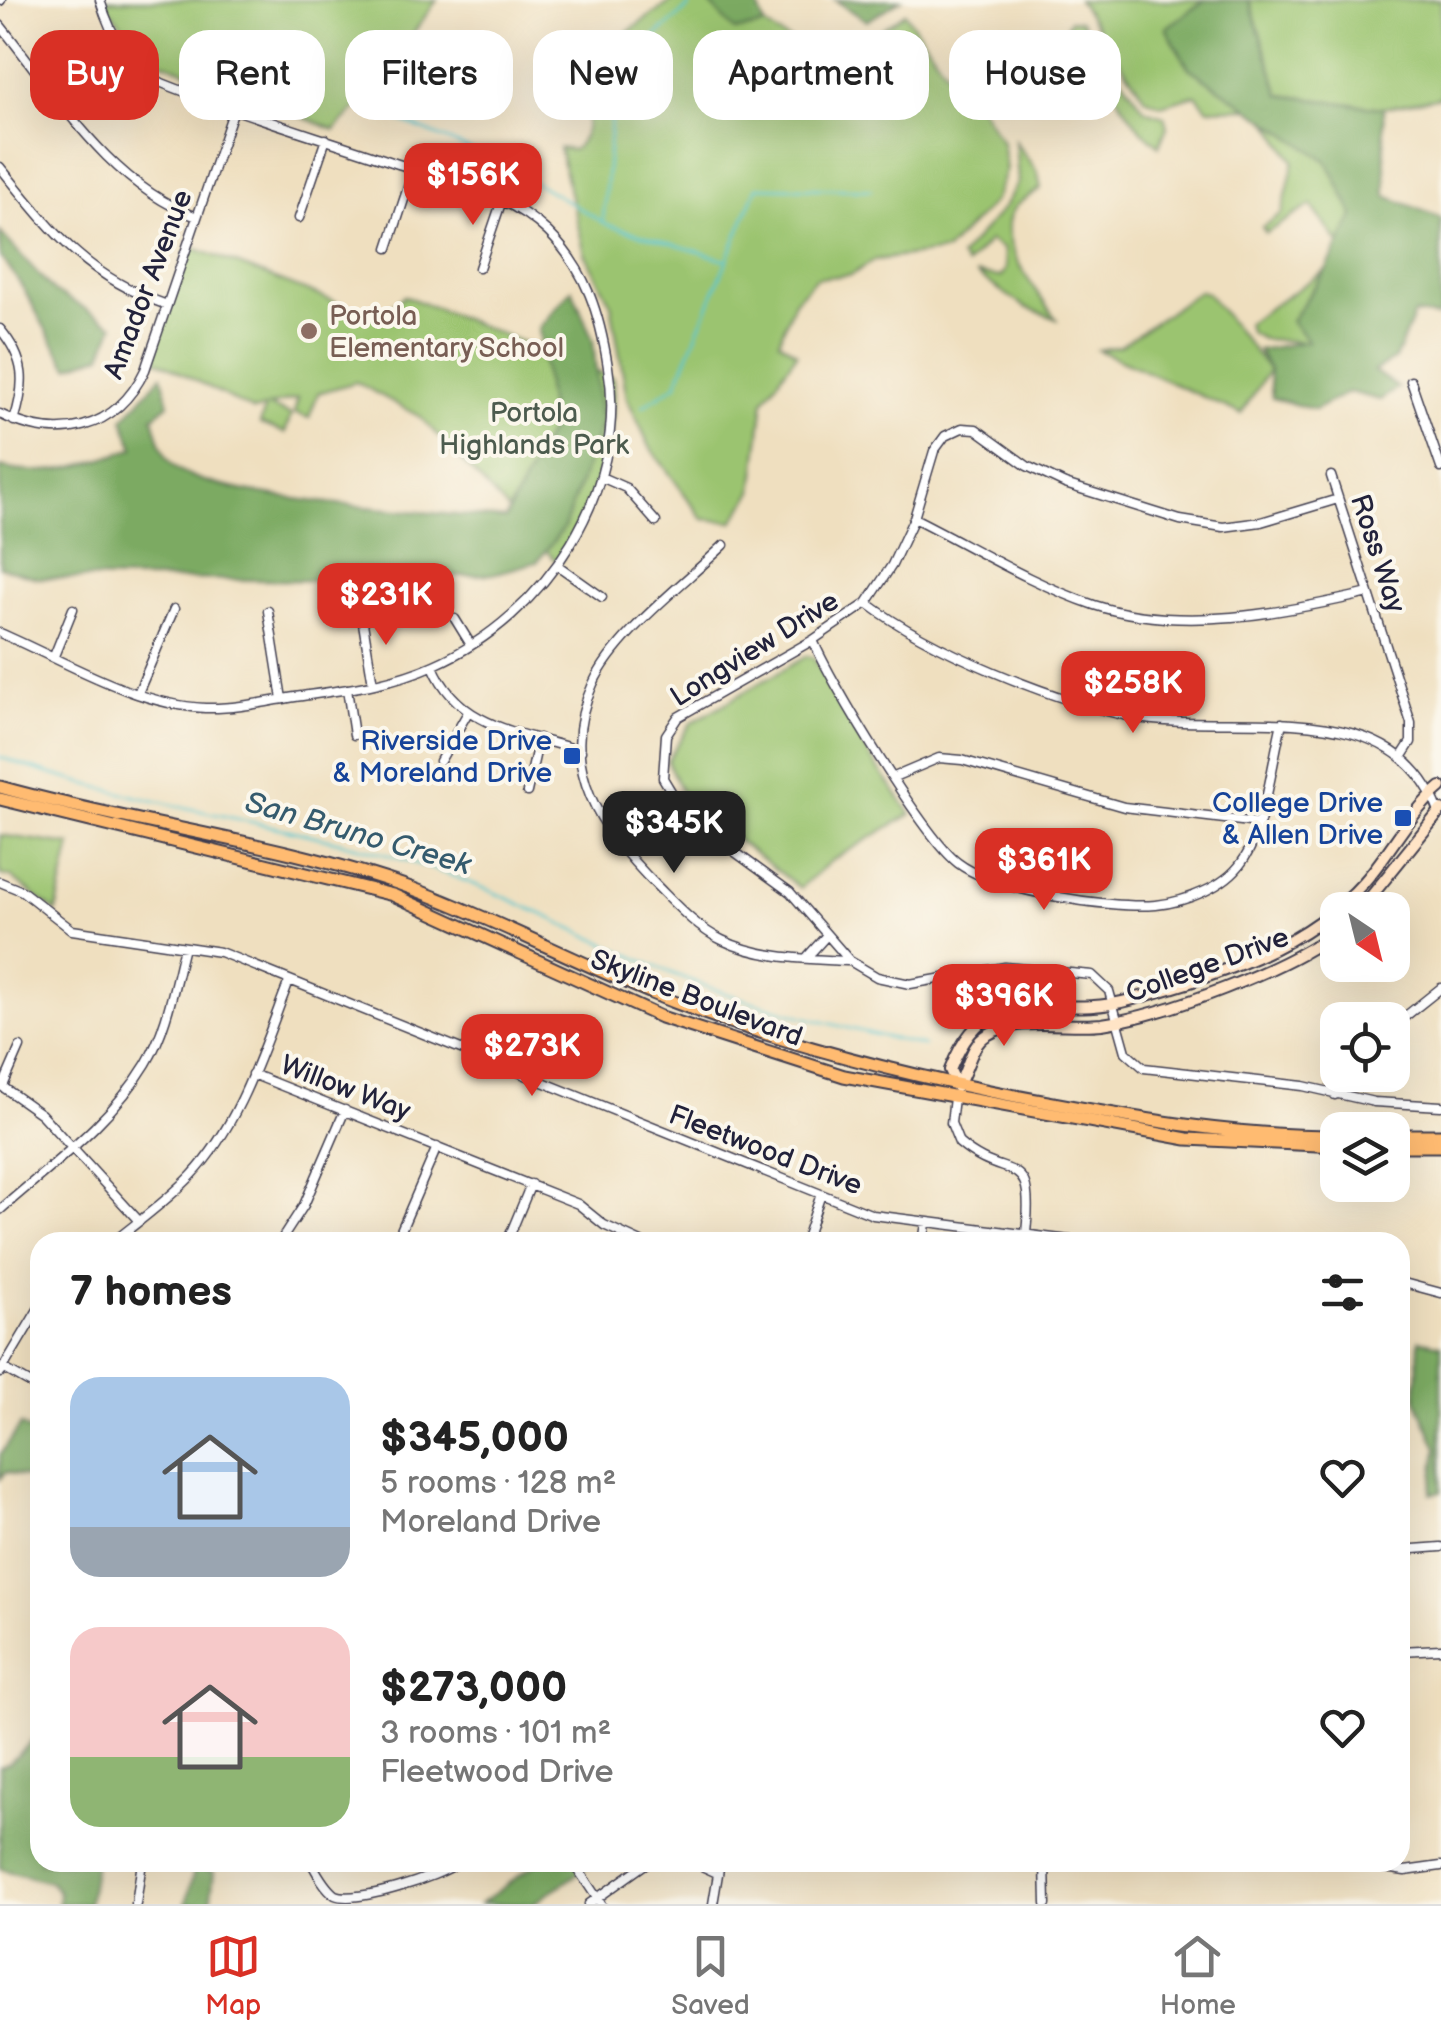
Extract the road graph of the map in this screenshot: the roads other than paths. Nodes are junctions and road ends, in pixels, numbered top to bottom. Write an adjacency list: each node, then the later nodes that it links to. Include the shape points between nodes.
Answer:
1 (100, 0): 3 (street, via 112,35 140,69)
2 (0, 25): 10 (street, via 116,168 144,192)
3 (179, 89)
4 (230, 120): 10 (street, Amador Avenue)
5 (270, 120): 6 (street)
6 (326, 139): 8 (street); 11 (street)
7 (0, 167): 14 (street, via 73,254 108,280)
8 (414, 169): 9 (street); 12 (street)
9 (502, 200): 13 (street); 21 (street, via 562,247 592,297 612,392)
10 (198, 217): 14 (street, Amador Avenue)
11 (299, 218)
12 (388, 248)
13 (479, 268)
14 (168, 305): 18 (street, Amador Avenue, via 137,386 112,412 64,432)
15 (0, 329): 18 (street, via 23,368)
16 (1411, 381): 19 (street)
17 (0, 414): 18 (street, Amador Avenue)
18 (14, 421)
19 (1441, 468)
20 (1331, 476): 22 (street, Ross Way)
21 (601, 477): 24 (street, via 626,488); 26 (street)
22 (1338, 499): 23 (street, Longview Drive, via 1262,522 1223,527 1180,520 1065,484 976,429 962,428 934,451); 27 (street, Ross Way)
23 (914, 518): 27 (street, via 1097,606 1165,616 1237,616); 29 (street, Longview Drive)
24 (656, 522)
25 (724, 545): 48 (street, via 602,668 586,703)
26 (557, 565): 28 (street); 37 (street, via 511,616)
27 (1369, 594): 49 (street, Ross Way, via 1411,723)
28 (602, 597)
29 (867, 603): 36 (street, Longview Drive); 45 (street, via 984,664 1094,707 1169,722)
30 (74, 609): 38 (street)
31 (174, 609): 42 (street)
32 (268, 611): 43 (street)
33 (362, 617): 40 (street)
34 (455, 620): 37 (street)
35 (0, 632): 38 (street)
36 (813, 640): 51 (street); 60 (street, Longview Drive, via 678,717 662,749 663,778 698,825 790,892)
37 (471, 646): 39 (street)
38 (54, 656): 42 (street)
39 (433, 666): 40 (street); 44 (street, via 447,696)
40 (373, 684): 41 (street)
41 (347, 689): 43 (street); 46 (street)
42 (138, 693): 43 (street, via 210,708)
43 (282, 699)
44 (468, 714): 47 (street); 50 (street)
45 (1282, 724): 49 (street, via 1332,728); 57 (street)
46 (354, 735)
47 (539, 738): 48 (street); 54 (street)
48 (581, 751): 63 (street, via 602,825 684,913 753,953)
49 (1402, 756): 53 (street)
50 (440, 760)
51 (894, 778): 57 (street, via 940,758 962,760 1124,807); 57 (street, via 956,862 1036,893 1155,905 1194,896 1242,863)
52 (0, 787): 72 (main road, Skyline Boulevard, via 377,878 699,1011)
53 (1437, 790): 56 (street); 68 (street, College Drive, via 1360,886 1305,933)
54 (528, 792)
55 (0, 799): 72 (main road, Skyline Boulevard, via 376,890 430,908 700,1031 844,1076)
56 (1440, 813): 59 (street)
57 (1258, 822)
58 (0, 882): 62 (street, Fleetwood Drive, via 72,930)
59 (1375, 892)
60 (827, 935): 63 (street); 64 (street, Longview Drive)
61 (1320, 941): 68 (street, College Drive, via 1275,968)
62 (184, 948): 65 (street, Fleetwood Drive, via 220,952); 81 (street, via 148,1061)
63 (804, 958): 64 (street)
64 (850, 962): 68 (street, Longview Drive, via 910,984 1005,966 1060,969 1099,978)
65 (290, 981): 70 (street); 86 (street, Fleetwood Drive)
66 (1441, 988): 67 (street)
67 (1410, 1012)
68 (1114, 1013): 72 (street, College Drive, via 997,1030 974,1049); 72 (street, College Drive, via 1003,1009 980,1018 950,1070); 74 (street, via 1126,1052 1144,1068)
69 (20, 1047): 71 (street)
70 (252, 1074): 76 (street, Willow Way); 88 (street, via 210,1152)
71 (2, 1086): 81 (street)
72 (956, 1092): 77 (main road, Skyline Boulevard, via 1199,1128); 80 (main road, Skyline Boulevard, via 1205,1141); 90 (street, via 951,1123 960,1142 1015,1170 1027,1187)
73 (1336, 1092): 74 (street)
74 (1335, 1095): 75 (street)
75 (1441, 1106)
76 (345, 1110): 82 (street, Willow Way); 92 (street)
77 (1320, 1135)
78 (1410, 1135): 79 (main road)
79 (1441, 1135)
80 (1320, 1145)
81 (73, 1146): 87 (street); 88 (street)
82 (437, 1146): 85 (street, Willow Way); 93 (street)
83 (1410, 1146): 84 (main road)
84 (1441, 1146)
85 (531, 1184): 94 (street); 95 (street, Willow Way)
86 (820, 1197): 89 (street, Fleetwood Drive); 96 (street)
87 (0, 1210)
88 (139, 1221): 91 (street)
89 (926, 1224): 90 (street, Fleetwood Drive); 97 (street)
90 (1026, 1231): 98 (street, Fleetwood Drive)
91 (126, 1232)
92 (286, 1232)
93 (400, 1232)
94 (511, 1232)
95 (619, 1232)
96 (808, 1232)
97 (925, 1232)
98 (1031, 1232)
99 (1410, 1285): 100 (street)
100 (1441, 1293)
101 (30, 1322): 102 (street)
102 (1, 1370): 103 (street)
103 (30, 1385)
104 (1441, 1548): 105 (street)
105 (1410, 1550)
106 (1441, 1649): 107 (street)
107 (1410, 1651)
108 (1441, 1866): 109 (street)
109 (1410, 1870)
110 (141, 1872): 118 (street)
111 (318, 1872): 112 (street, via 333,1894 345,1898 415,1885)
112 (436, 1872)
113 (580, 1872): 117 (street)
114 (635, 1872): 117 (street)
115 (715, 1872): 120 (street)
116 (1045, 1872): 121 (street)
117 (599, 1901): 119 (street)
118 (136, 1904)
119 (588, 1904)
120 (714, 1904)
121 (1046, 1904)

